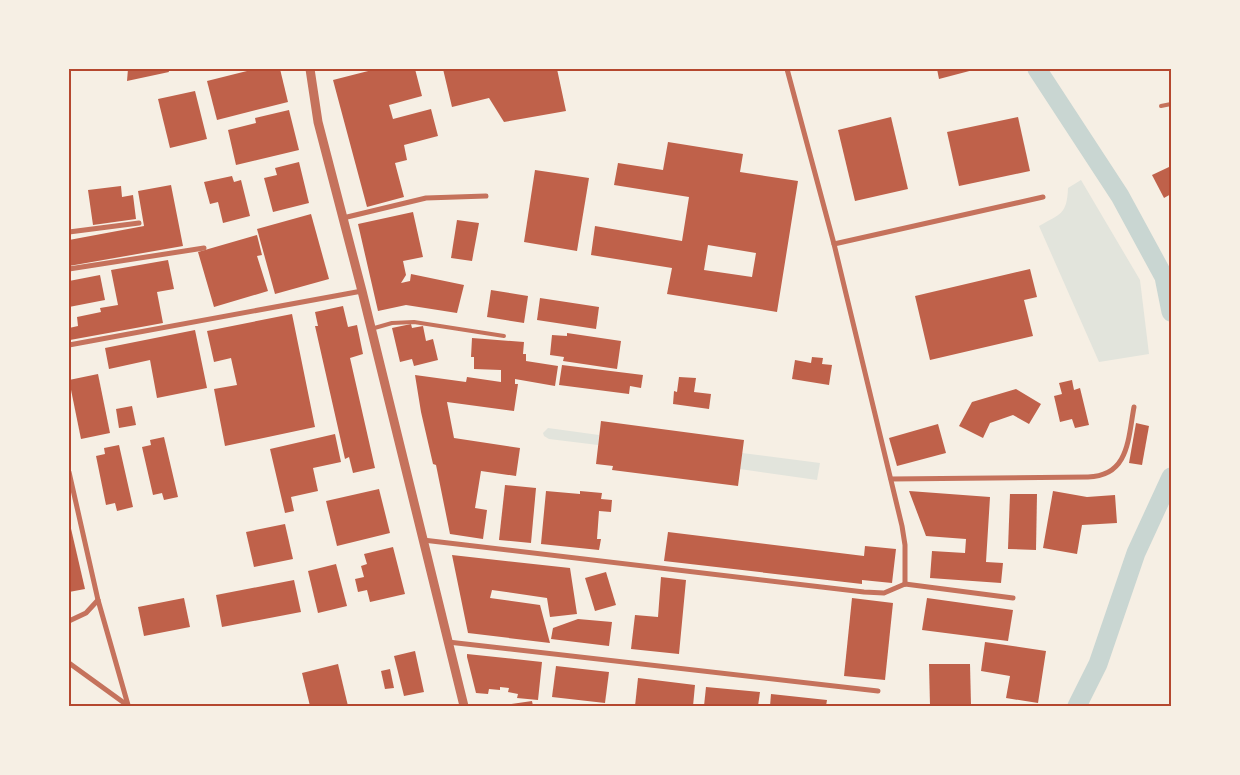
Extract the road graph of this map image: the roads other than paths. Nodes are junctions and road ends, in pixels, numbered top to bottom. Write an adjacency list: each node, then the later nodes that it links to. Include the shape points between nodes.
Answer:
1 (310, 69): 7 (street, via 318,122)
2 (787, 69): 10 (street)
3 (1171, 104): 4 (lane)
4 (1160, 106)
5 (486, 196): 7 (street, via 426,198)
6 (1042, 197): 10 (street)
7 (343, 218): 13 (street)
8 (139, 223): 9 (street)
9 (69, 232)
10 (834, 244): 19 (street)
11 (204, 248): 12 (street)
12 (69, 269)
13 (362, 291): 14 (street); 16 (street)
14 (371, 328): 15 (lane, via 414,322); 20 (street)
15 (504, 336)
16 (69, 346)
17 (1134, 407): 19 (street, via 1123,458 1104,476)
18 (69, 472): 23 (street)
19 (891, 479): 21 (street, via 905,545)
20 (423, 540): 21 (street, via 864,592 884,593); 25 (street)
21 (905, 584): 22 (street)
22 (1013, 598)
23 (98, 600): 24 (street, via 86,613); 28 (street)
24 (69, 622)
25 (448, 642): 27 (street); 29 (street)
26 (69, 663): 28 (street)
27 (878, 691)
28 (129, 706)
29 (464, 706)

